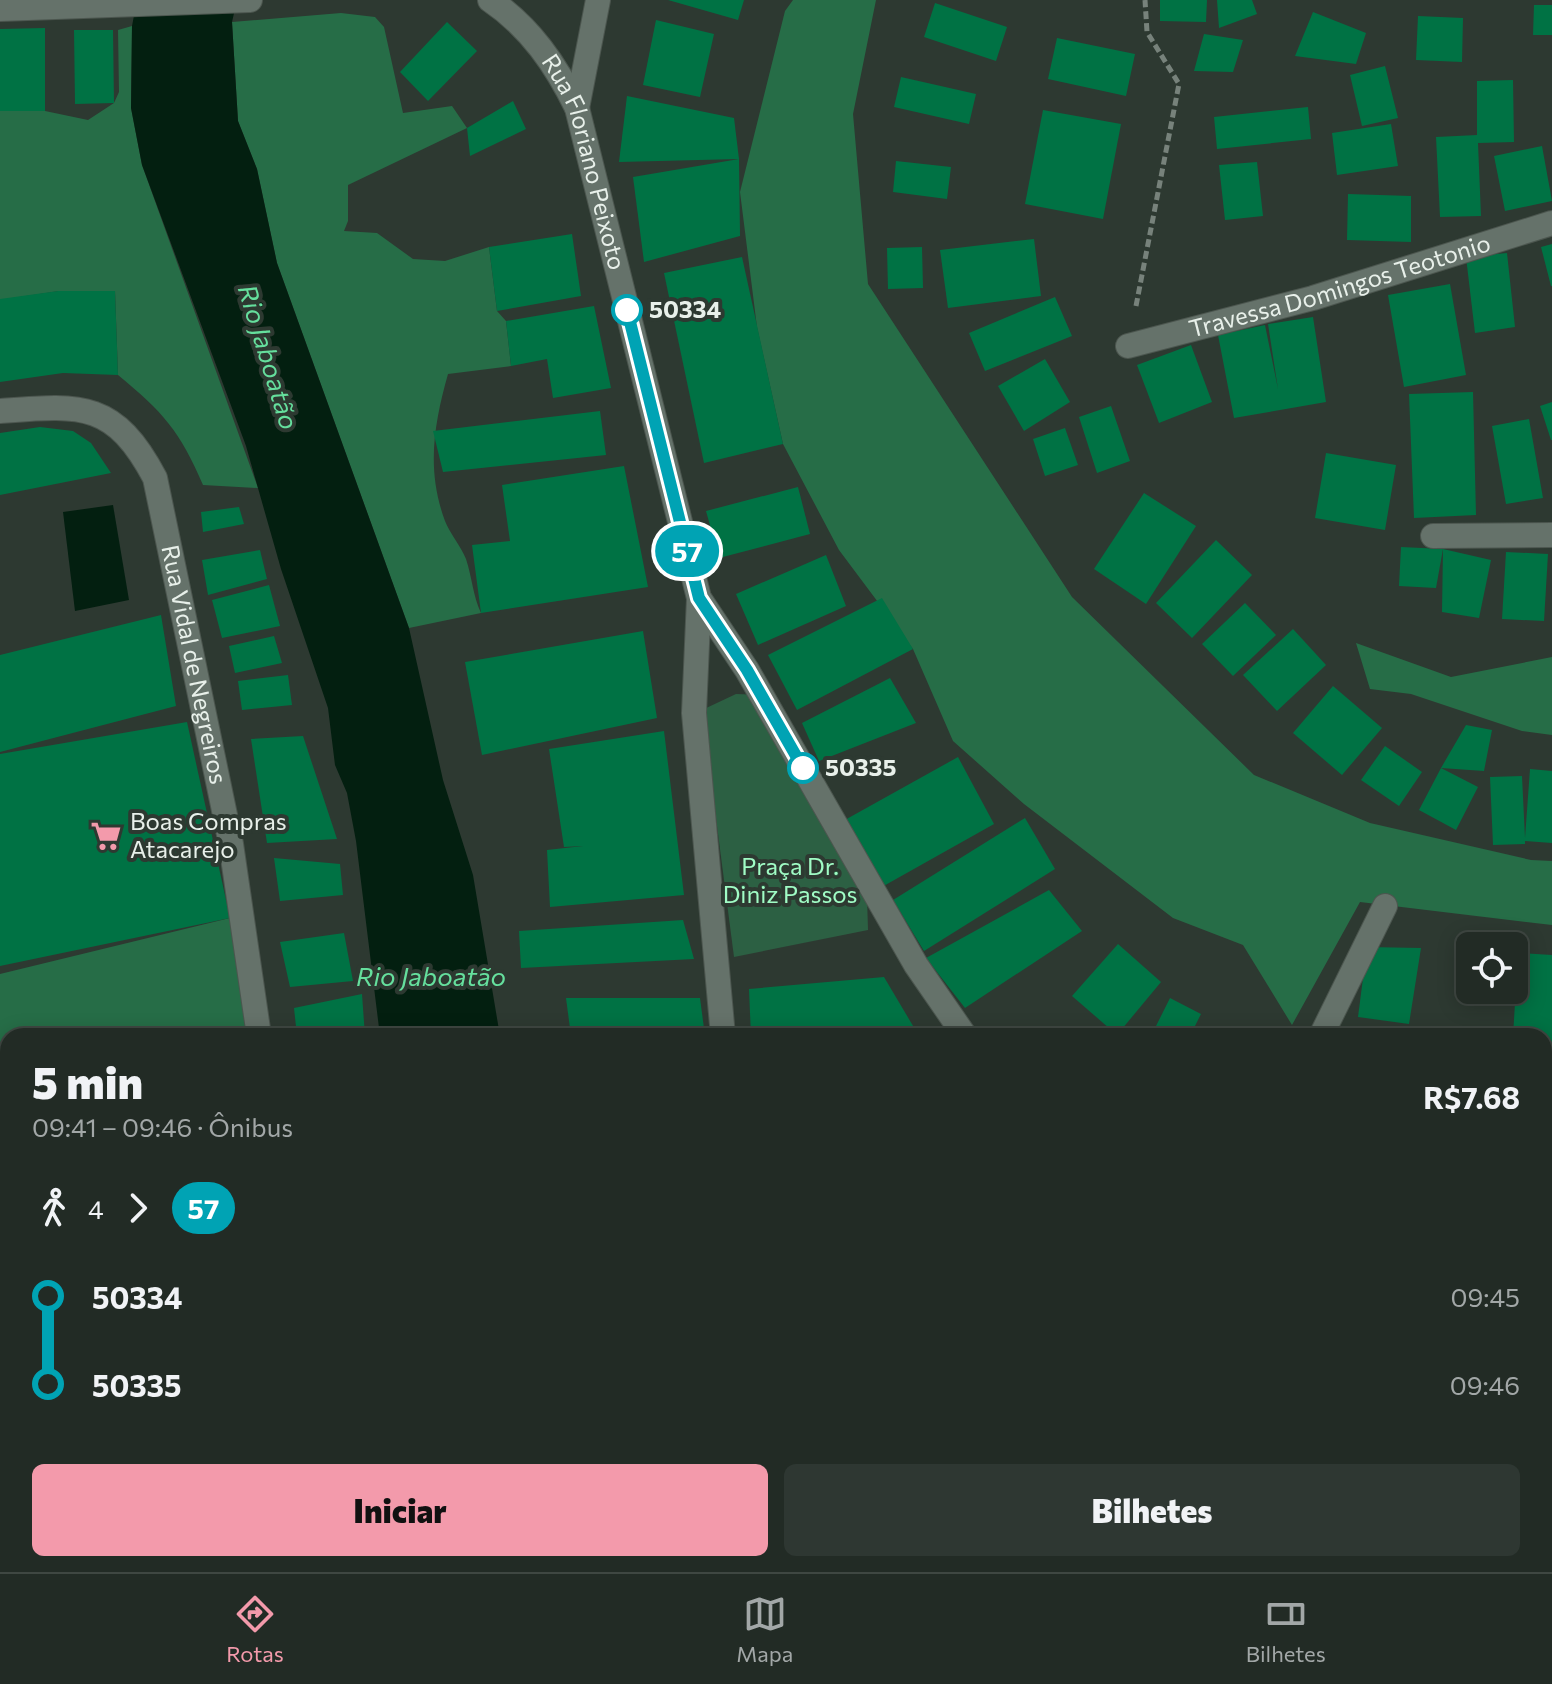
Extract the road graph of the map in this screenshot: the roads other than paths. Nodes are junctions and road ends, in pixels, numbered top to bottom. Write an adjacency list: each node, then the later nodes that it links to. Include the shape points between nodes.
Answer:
1 (250, 0): 4 (street)
2 (490, 0): 6 (street, Rua Floriano Peixoto, via 533,37 559,70)
3 (598, 0): 6 (street)
4 (56, 4): 5 (street)
5 (0, 9)
6 (577, 108): 12 (street, Rua Floriano Peixoto)
7 (1552, 223): 8 (street, Travessa Domingos Teotonio, via 1313,298)
8 (1128, 346)
9 (0, 411): 14 (street, Rua Vidal de Negreiros, via 38,408 103,416 131,438 155,478 231,844)
10 (1552, 535): 11 (street)
11 (1433, 536)
12 (699, 598): 15 (street, via 694,713); 16 (street, Rua Floriano Peixoto, via 747,670 916,965)
13 (1385, 906): 17 (street)
14 (258, 1028)
15 (722, 1028)
16 (959, 1028)
17 (1325, 1028)

